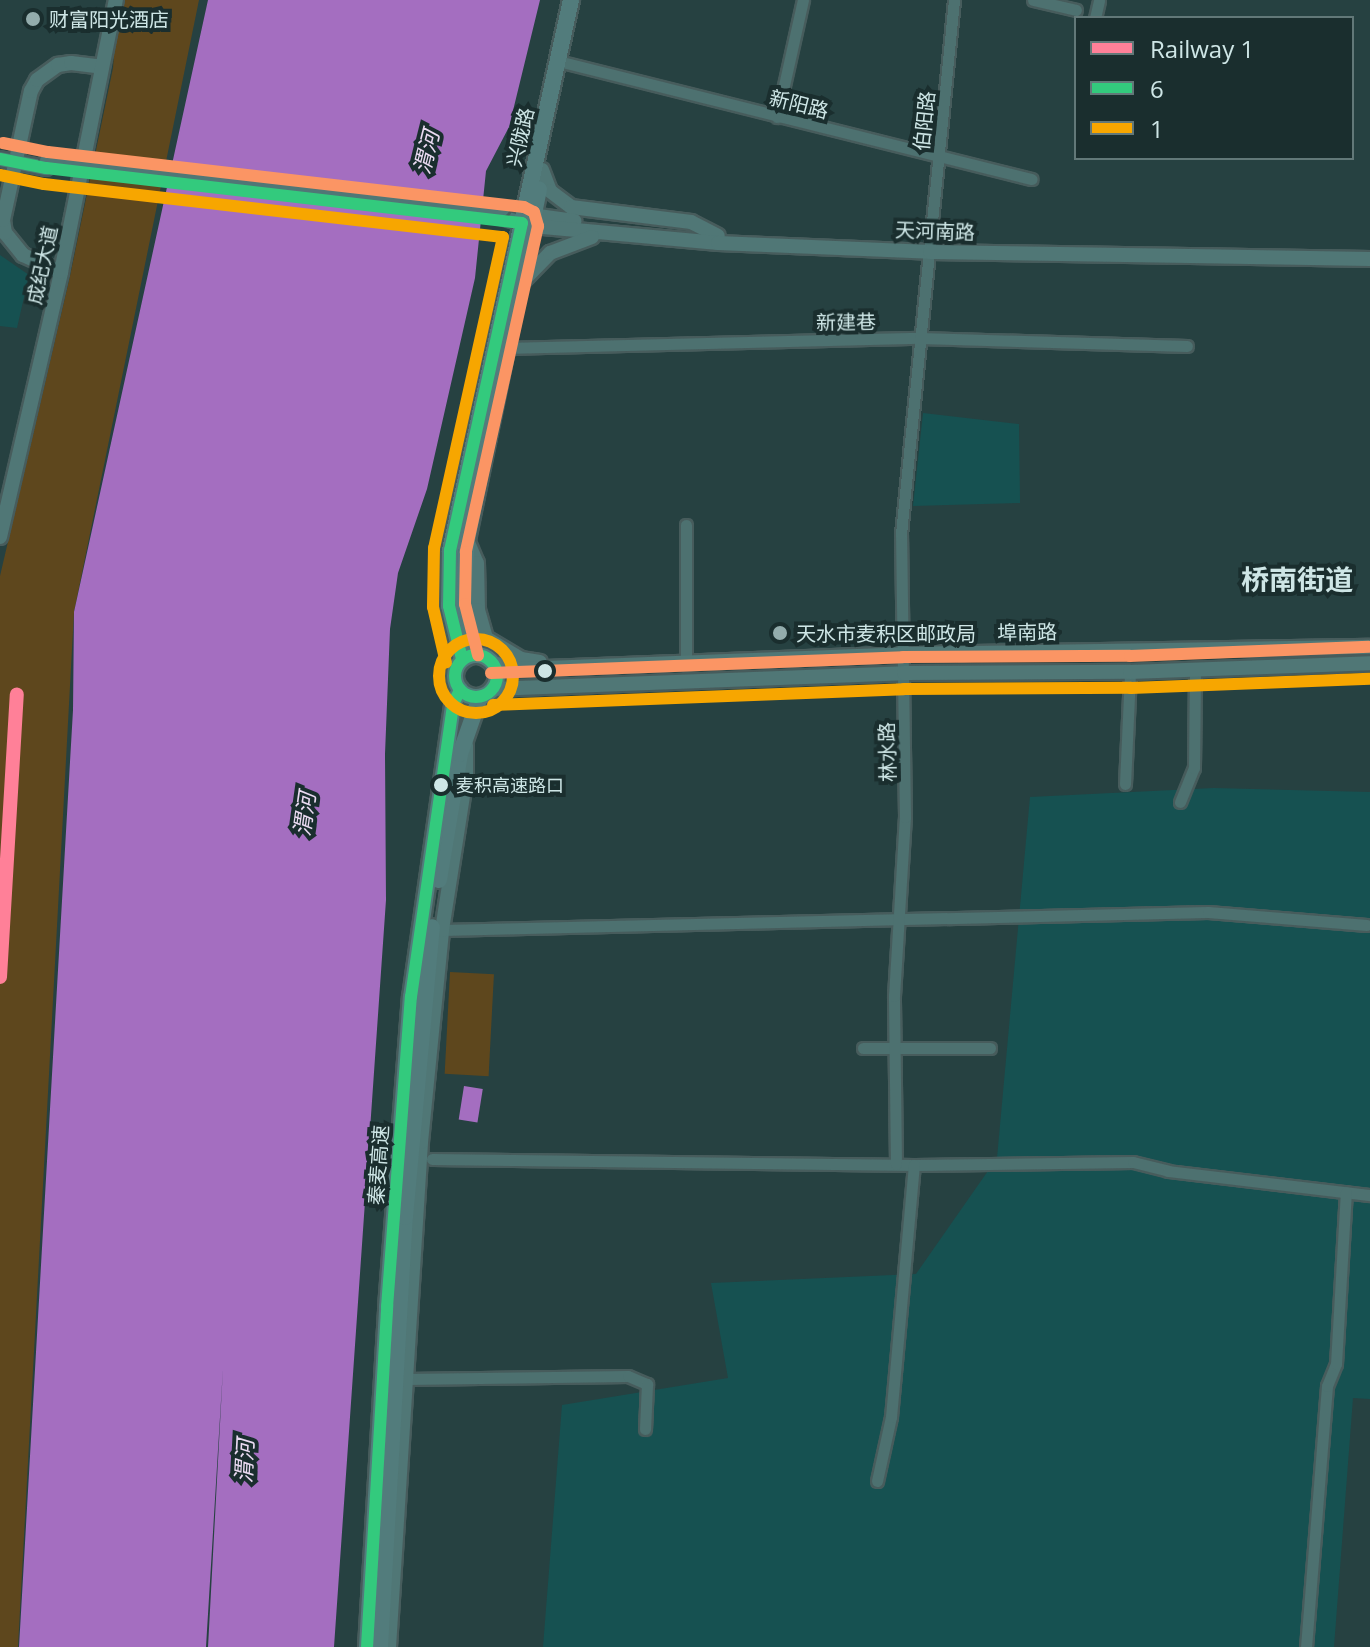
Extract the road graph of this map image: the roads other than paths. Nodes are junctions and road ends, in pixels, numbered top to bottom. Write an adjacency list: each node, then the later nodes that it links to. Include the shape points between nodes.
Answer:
1 (116, 0): 9 (main road, 成纪大道)
2 (571, 0): 8 (highway, 兴陇路)
3 (582, 0): 8 (highway, 兴陇路)
4 (803, 0): 10 (street)
5 (954, 0): 11 (street, 伯阳路)
6 (1033, 0): 7 (street)
7 (1076, 10)
8 (562, 62): 10 (street, 新阳路); 13 (highway, 兴陇路); 15 (highway, 兴陇路)
9 (102, 67): 12 (main road, via 58,65 37,80); 21 (main road, 成纪大道)
10 (777, 117): 11 (street, 新阳路)
11 (938, 158): 14 (street, 新阳路); 18 (street, 伯阳路)
12 (8, 160): 15 (main road, 天河南路, bridge); 21 (main road, via 5,233 23,255)
13 (542, 170): 15 (highway, 兴陇路); 17 (main road, via 550,191 571,207 691,222)
14 (1032, 179)
15 (528, 219): 16 (main road, 天河南路); 17 (main road, 天河南路); 22 (highway, 兴陇路); 31 (highway, 兴陇路, via 450,550 449,606)
16 (606, 234): 18 (main road, 天河南路, via 718,243); 22 (main road, via 559,247)
17 (718, 236): 18 (main road, 天河南路)
18 (930, 248): 19 (main road, 天河南路); 20 (main road, 天河南路); 23 (street, 林水路)
19 (1370, 249)
20 (1370, 259)
21 (61, 272): 27 (main road, 成纪大道)
22 (521, 283): 25 (highway, 兴陇路)
23 (920, 338): 24 (street, 新建巷); 25 (street, 新建巷); 30 (street, 林水路, via 901,534)
24 (1187, 346)
25 (505, 348): 28 (highway, 兴陇路)
26 (686, 525): 34 (street)
27 (0, 537)
28 (467, 540): 31 (highway, 兴陇路, via 462,607); 35 (main road, via 477,563 478,610 486,638 521,659)
29 (1370, 647): 30 (main road, 埠南路)
30 (903, 654): 34 (main road, 埠南路); 39 (street, 林水路)
31 (467, 657): 32 (highway, via 484,656); 41 (highway, via 454,678)
32 (493, 663): 36 (main road, 埠南路); 42 (highway, via 497,676)
33 (1370, 663): 37 (main road, 埠南路)
34 (686, 665): 35 (main road, 埠南路)
35 (592, 667): 36 (main road, 埠南路)
36 (534, 669): 40 (main road, via 531,678)
37 (1195, 671): 38 (main road, 埠南路); 45 (street, via 1194,768)
38 (1130, 672): 39 (main road, 埠南路); 44 (street)
39 (904, 673): 40 (main road, 埠南路); 47 (street, 林水路, via 905,817)
40 (537, 687): 42 (main road, 埠南路)
41 (460, 690): 42 (highway); 46 (highway, 秦麦高速, via 453,704)
42 (486, 693): 43 (highway, 秦麦高速)
43 (466, 729): 46 (highway, 秦麦高速); 49 (main road, via 466,777)
44 (1125, 784)
45 (1180, 802)
46 (438, 842): 61 (highway, 秦麦高速, via 411,997); 62 (highway, 秦麦高速, via 405,1217)
47 (896, 918): 48 (street, via 1208,912); 49 (street); 51 (street, 林水路)
48 (1366, 925)
49 (442, 930): 58 (main road)
50 (863, 1048): 51 (street)
51 (894, 1048): 52 (street); 54 (street, 林水路)
52 (990, 1048)
53 (432, 1159): 54 (street)
54 (896, 1164): 55 (street)
55 (914, 1165): 56 (street, via 1133,1162 1168,1171); 60 (street, via 891,1417)
56 (1346, 1192): 57 (street); 64 (street, via 1336,1364 1327,1386)
57 (1370, 1195)
58 (406, 1379): 59 (street, via 628,1376 647,1384); 63 (main road)
59 (645, 1429)
60 (877, 1481)
61 (367, 1647)
62 (380, 1647)
63 (389, 1647)
64 (1306, 1647)

